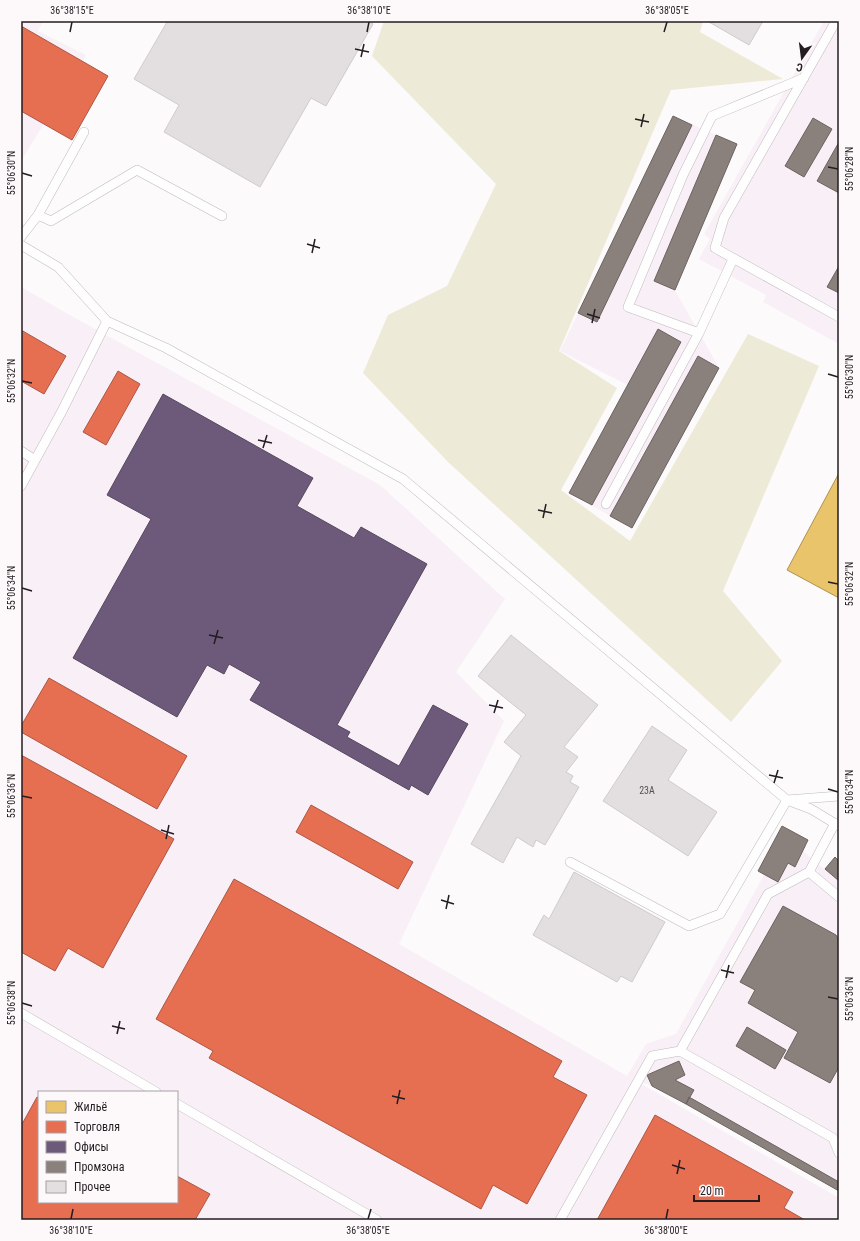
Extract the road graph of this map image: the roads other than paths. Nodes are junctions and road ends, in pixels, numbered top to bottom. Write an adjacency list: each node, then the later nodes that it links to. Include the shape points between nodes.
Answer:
1 (836, 21): 2 (lane)
2 (804, 78): 8 (lane, via 724,218 715,248); 11 (lane, via 712,116 628,307)
3 (84, 132): 4 (lane)
4 (38, 215): 5 (lane, via 51,221 137,170); 6 (lane)
5 (222, 216)
6 (21, 237)
7 (21, 245): 10 (lane, via 58,267)
8 (734, 259): 9 (lane); 11 (lane)
9 (839, 317)
10 (107, 321): 13 (lane); 17 (lane, via 166,348 403,479)
11 (699, 333): 15 (lane)
12 (21, 451): 13 (lane)
13 (36, 460): 14 (lane)
14 (21, 486)
15 (606, 504)
16 (839, 796): 17 (lane)
17 (787, 800): 18 (lane); 19 (lane, via 720,914 690,926)
18 (837, 824): 20 (lane)
19 (570, 862)
20 (809, 872): 21 (lane); 23 (lane, via 768,894)
21 (839, 897)
22 (21, 1013): 24 (lane)
23 (680, 1052): 26 (lane, via 833,1138); 28 (lane, via 652,1056)
24 (154, 1091)
25 (178, 1105): 27 (lane)
26 (839, 1153)
27 (377, 1220)
28 (560, 1220)

